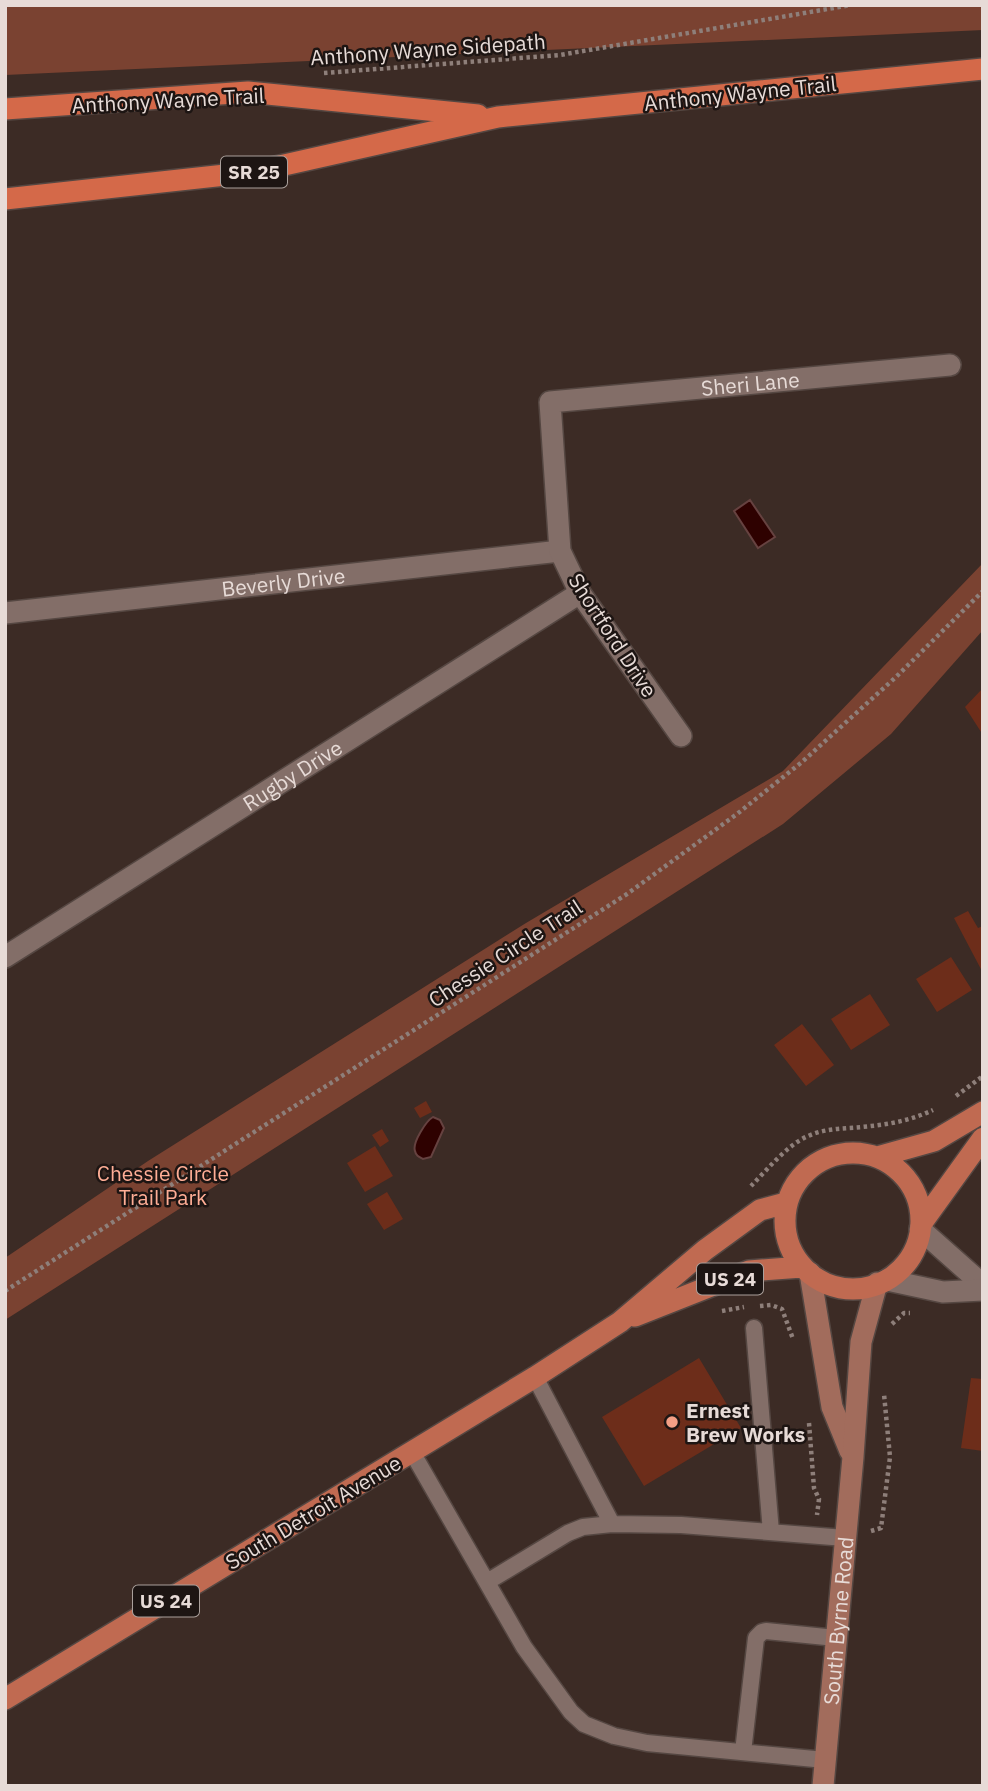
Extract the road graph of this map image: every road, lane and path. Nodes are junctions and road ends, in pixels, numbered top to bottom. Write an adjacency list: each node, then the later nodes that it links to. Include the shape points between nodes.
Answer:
1 (850, 5): 3 (path, Anthony Wayne Sidepath, via 560,55)
2 (983, 69): 5 (highway, Anthony Wayne Trail / SR 25)
3 (312, 74)
4 (5, 110): 5 (highway, Anthony Wayne Trail / SR 25, via 248,92)
5 (498, 117): 6 (highway, Anthony Wayne Trail / SR 25, via 253,172)
6 (5, 199)
7 (950, 365): 8 (street, Sheri Lane)
8 (550, 402): 9 (street, Shortford Drive)
9 (560, 551): 11 (street, Shortford Drive); 12 (street, Beverly Drive)
10 (983, 591): 27 (path, Chessie Circle Trail, via 802,762 627,894)
11 (580, 593): 13 (street, Shortford Drive); 14 (street, Rugby Drive)
12 (5, 613)
13 (681, 736)
14 (5, 957)
15 (982, 1076): 16 (path)
16 (946, 1102)
17 (935, 1109): 21 (path, via 890,1123 828,1129 806,1137)
18 (983, 1112): 20 (main road, via 934,1142)
19 (983, 1138): 23 (main road)
20 (877, 1157): 22 (main road, via 854,1152 831,1155 811,1166); 23 (main road, via 910,1183)
21 (744, 1193)
22 (786, 1203): 24 (main road, via 790,1248); 30 (main road, South Detroit Avenue / US 24, via 760,1210)
23 (920, 1226): 25 (main road, via 916,1246 904,1265); 26 (street)
24 (806, 1270): 25 (main road, South Detroit Avenue / US 24, via 842,1288); 30 (main road, South Detroit Avenue / US 24, via 749,1271); 38 (main road, South Byrne Road, via 832,1407)
25 (882, 1282): 26 (street, via 943,1292); 38 (main road, South Byrne Road, via 861,1342)
26 (983, 1287)
27 (5, 1291)
28 (749, 1301): 33 (path, via 750,1306 782,1309)
29 (920, 1312): 32 (path, via 904,1313)
30 (620, 1322): 34 (main road, South Detroit Avenue / US 24)
31 (754, 1328): 42 (lane)
32 (890, 1329)
33 (795, 1343)
34 (535, 1377): 37 (main road, South Detroit Avenue / US 24); 39 (lane)
35 (883, 1384): 41 (path, via 890,1457)
36 (808, 1415): 40 (path, via 814,1488 819,1499)
37 (412, 1452): 44 (lane); 46 (main road, South Detroit Avenue / US 24)
38 (853, 1457): 43 (main road, South Byrne Road)
39 (612, 1524): 42 (lane); 44 (lane, via 568,1532)
40 (816, 1524)
41 (881, 1528)
42 (771, 1532): 43 (lane)
43 (845, 1538): 45 (main road, South Byrne Road)
44 (487, 1582): 47 (lane, via 524,1647 584,1724 647,1743)
45 (836, 1638): 47 (lane, via 766,1631 756,1638); 48 (main road, South Byrne Road)
46 (5, 1699)
47 (743, 1752): 48 (lane)
48 (825, 1760): 49 (main road, South Byrne Road)
49 (823, 1786)

